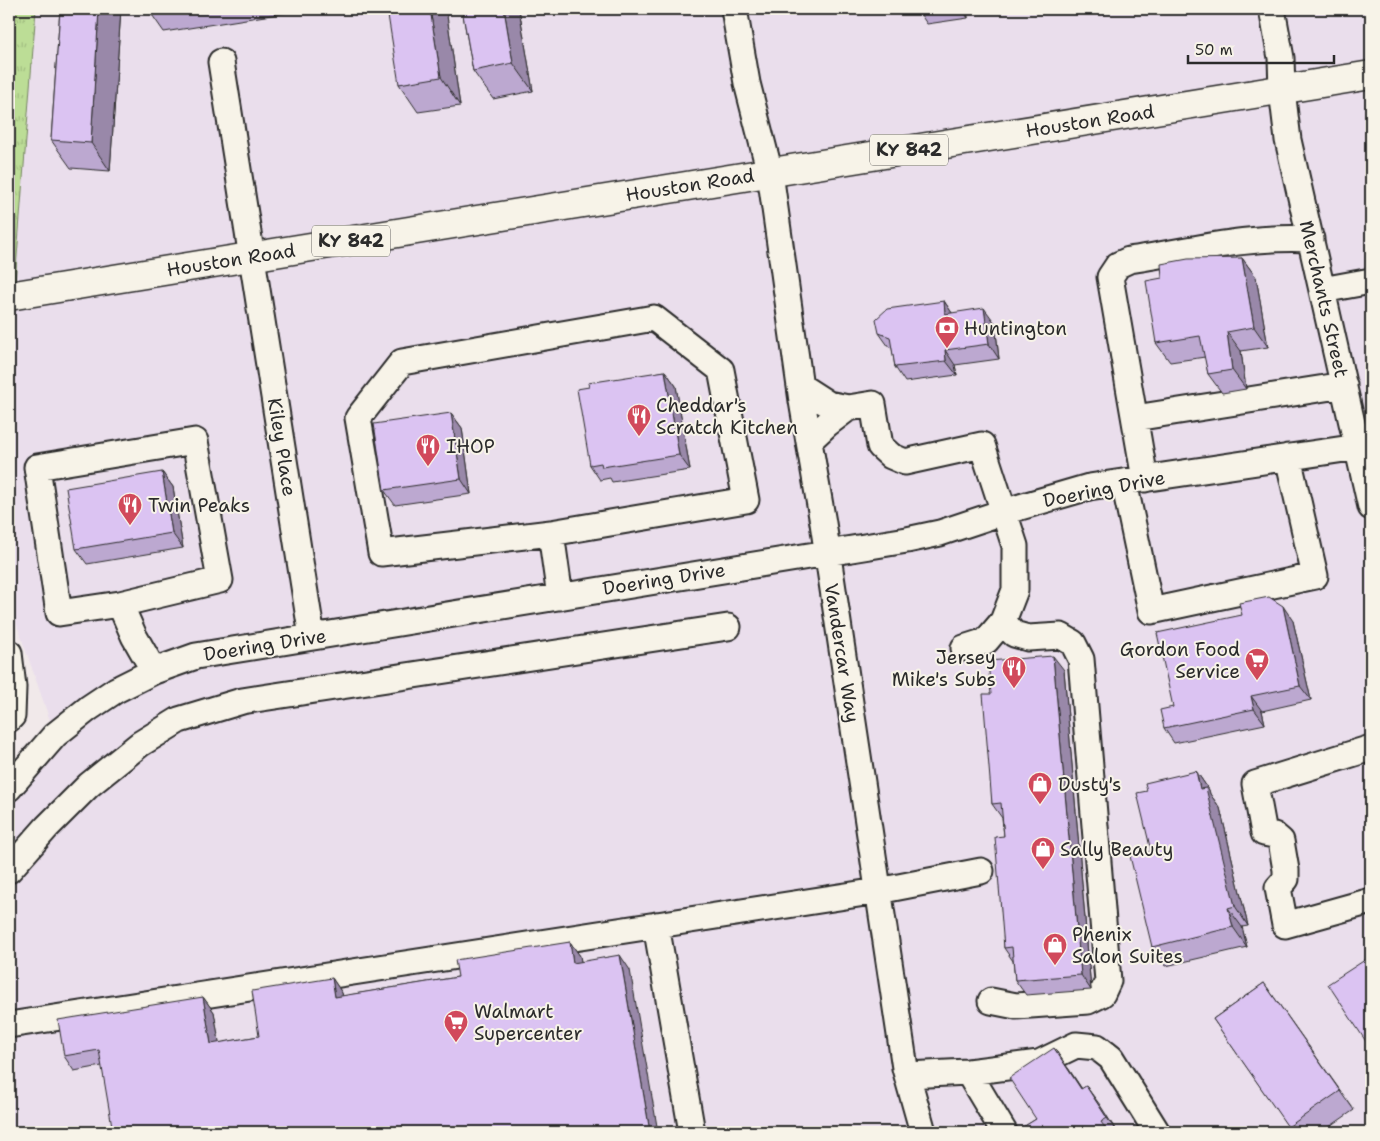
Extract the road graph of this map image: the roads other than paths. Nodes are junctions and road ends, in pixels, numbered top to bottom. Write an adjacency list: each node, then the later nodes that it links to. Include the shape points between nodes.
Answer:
1 (734, 9): 6 (street, Vandercar Way, via 747,82)
2 (1272, 9): 5 (street, Merchants Street, via 1281,58)
3 (221, 62): 8 (street, Kiley Place)
4 (1371, 75): 5 (main road, Houston Road / KY 842)
5 (1282, 90): 6 (main road, Houston Road / KY 842); 7 (street, Merchants Street, via 1288,140)
6 (770, 172): 8 (main road, Houston Road / KY 842); 13 (street, Vandercar Way)
7 (1311, 239): 10 (street, Merchants Street); 15 (street, via 1285,237 1245,242 1129,260 1118,265 1110,277)
8 (252, 257): 11 (main road, Houston Road / KY 842); 28 (street, Kiley Place)
9 (1371, 281): 10 (street)
10 (1322, 290): 12 (street, Merchants Street)
11 (9, 296)
12 (1344, 385): 15 (street); 17 (street, Merchants Street)
13 (800, 386): 14 (street, via 828,404); 16 (street, Vandercar Way)
14 (848, 408): 16 (street); 21 (street, via 873,404 880,446 905,462 982,445)
15 (1135, 418): 19 (street)
16 (809, 441): 23 (street, Vandercar Way)
17 (1358, 447): 18 (street, Doering Drive); 20 (street, Merchants Street)
18 (1288, 457): 19 (street, Doering Drive); 19 (street, via 1315,576 1151,611)
19 (1135, 481): 21 (street, Doering Drive, via 1066,493)
20 (1371, 507)
21 (1003, 512): 23 (street, Doering Drive, via 940,533); 26 (street, via 1015,546 1015,590)
22 (551, 533): 22 (street, via 381,553 358,418 402,362 654,318 721,370 746,500); 24 (street)
23 (827, 553): 24 (street, Doering Drive); 37 (street, Vandercar Way)
24 (560, 596): 28 (street, Doering Drive)
25 (120, 604): 25 (street, via 59,613 37,467 195,441 220,580); 31 (street)
26 (1003, 621): 29 (street, via 986,641); 40 (street, via 1014,634 1028,638 1062,636 1073,644 1081,659 1108,981 1102,994 1088,1001 1016,1006)
27 (728, 627): 35 (street, via 242,701 179,720 140,744 89,785)
28 (312, 637): 31 (street, Doering Drive, via 196,656)
29 (964, 648)
30 (9, 653): 32 (street, via 13,687 12,716)
31 (154, 671): 34 (street, Doering Drive, via 116,690 70,722)
32 (9, 719)
33 (1371, 748): 38 (street, via 1255,784 1264,834 1274,835 1280,841 1286,879 1278,888 1285,925)
34 (9, 788)
35 (9, 870)
36 (981, 871): 37 (street)
37 (878, 891): 39 (street); 43 (street, Vandercar Way)
38 (1371, 901)
39 (656, 925): 41 (street); 44 (street)
40 (991, 1000)
41 (9, 1025)
42 (968, 1072): 43 (street); 46 (street); 47 (street, via 1040,1063 1076,1045 1097,1047 1112,1058)
43 (907, 1075): 45 (street, Vandercar Way)
44 (692, 1132)
45 (923, 1132)
46 (1004, 1132)
47 (1157, 1132)

